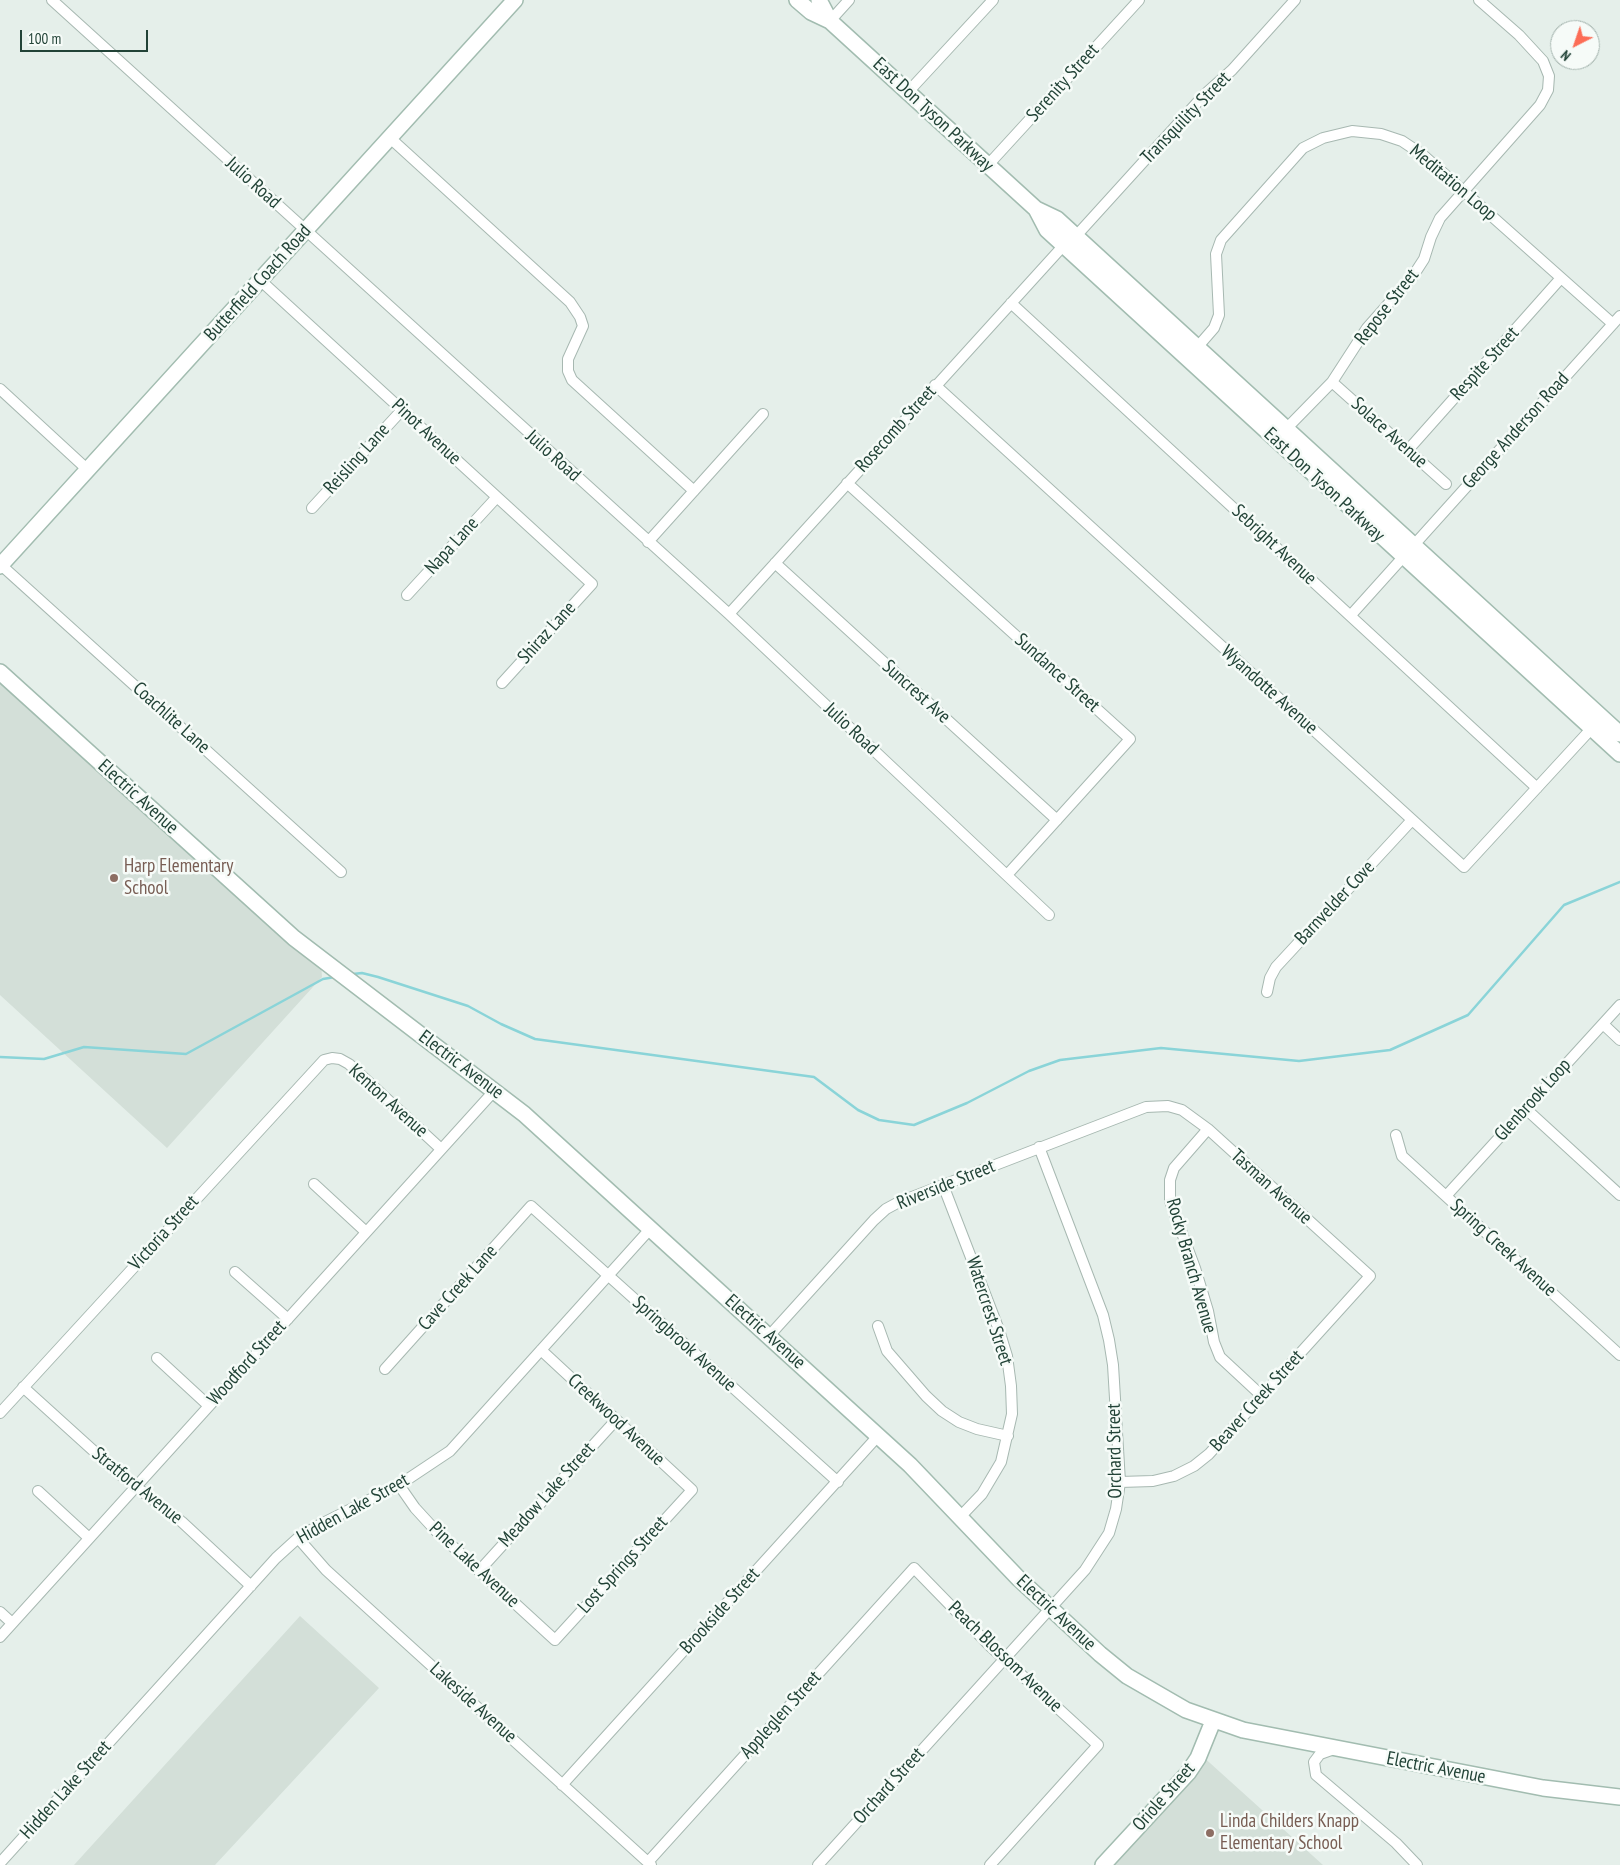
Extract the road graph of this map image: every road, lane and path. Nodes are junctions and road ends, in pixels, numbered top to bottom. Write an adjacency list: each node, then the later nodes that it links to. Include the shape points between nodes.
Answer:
1 (52, 0): 15 (street, Julio Road)
2 (515, 0): 12 (main road, Butterfield Coach Road)
3 (797, 0): 10 (main road, East Don Tyson Parkway, via 810,12)
4 (819, 0): 10 (main road, East Don Tyson Parkway)
5 (849, 0): 10 (street)
6 (993, 0): 11 (street)
7 (1139, 0): 13 (street, Serenity Street)
8 (1295, 0): 16 (street, Transquility Street)
9 (1479, 0): 14 (street, Repose Street, via 1543,61 1549,76 1548,90 1540,105)
10 (830, 21): 11 (main road, East Don Tyson Parkway)
11 (908, 92): 13 (main road, East Don Tyson Parkway)
12 (389, 137): 15 (main road, Butterfield Coach Road); 32 (street, via 570,302 583,326 568,358 572,380)
13 (988, 165): 16 (main road, East Don Tyson Parkway, via 1036,209 1057,219)
14 (1464, 191): 17 (street, Meditation Loop); 21 (street, Meditation Loop, via 1423,155 1402,141 1381,134 1352,131 1323,138 1303,148 1221,240 1216,254 1219,315 1214,328); 22 (street, Repose Street, via 1440,218 1424,259 1413,276 1367,328)
15 (305, 231): 18 (main road, Butterfield Coach Road); 35 (street, Julio Road)
16 (1070, 241): 19 (street, Rosecomb Street); 21 (main road, East Don Tyson Parkway)
17 (1561, 278): 20 (street, Meditation Loop); 28 (street, Respite Street)
18 (260, 280): 25 (street, Pinot Avenue); 29 (main road, Butterfield Coach Road)
19 (1011, 303): 23 (street, Rosecomb Street); 42 (street, Sebright Avenue)
20 (1616, 320): 36 (street, George Anderson Road)
21 (1192, 353): 27 (main road, East Don Tyson Parkway); 36 (main road, East Don Tyson Parkway)
22 (1332, 382): 27 (street, Repose Street); 28 (street, Solace Avenue)
23 (935, 385): 30 (street, Rosecomb Street); 50 (street, Wyandotte Avenue)
24 (0, 389): 29 (street)
25 (402, 410): 33 (street, Pinot Avenue); 34 (street, Reisling Lane)
26 (764, 414): 32 (street)
27 (1286, 429): 36 (main road, East Don Tyson Parkway)
28 (1408, 450): 31 (street, Solace Avenue)
29 (89, 470): 38 (main road, Butterfield Coach Road)
30 (847, 483): 37 (street, Rosecomb Street); 49 (street, Sundance Street, via 1130,739)
31 (1446, 484)
32 (694, 491): 35 (street)
33 (497, 497): 39 (street, Pinot Avenue); 40 (street, Napa Lane)
34 (312, 508)
35 (648, 542): 41 (street, Julio Road)
36 (1408, 552): 42 (street, George Anderson Road); 45 (main road, East Don Tyson Parkway); 46 (main road, East Don Tyson Parkway)
37 (775, 563): 41 (street, Rosecomb Street); 49 (street, Suncrest Ave)
38 (1, 566): 51 (street, Coachlite Lane)
39 (592, 584): 44 (street, Shiraz Lane)
40 (407, 595)
41 (729, 614): 52 (street, Julio Road)
42 (1350, 615): 48 (street, Sebright Avenue)
43 (0, 672): 59 (main road, Electric Avenue, via 321,961)
44 (502, 683)
45 (1592, 728): 47 (main road, East Don Tyson Parkway); 48 (street, Wyandotte Avenue)
46 (1620, 734)
47 (1620, 754)
48 (1537, 788): 50 (street, Wyandotte Avenue, via 1464,867)
49 (1056, 820): 52 (street, Sundance Street)
50 (1412, 820): 54 (street, Barnvelder Cove, via 1276,967)
51 (341, 872)
52 (1006, 875): 53 (street, Julio Road)
53 (1050, 915)
54 (1267, 992)
55 (1620, 1005): 56 (street, Glenbrook Loop)
56 (1603, 1024): 57 (street); 61 (street, Glenbrook Loop)
57 (1620, 1040)
58 (332, 1058): 65 (street, Kenton Avenue, via 349,1064); 83 (street, Victoria Street, via 318,1065)
59 (495, 1090): 65 (street, Woodford Street); 71 (main road, Electric Avenue)
60 (1168, 1106): 62 (street, Tasman Avenue, via 1182,1110); 64 (street, Riverside Street, via 1146,1107)
61 (1526, 1108): 68 (street); 69 (street, Glenbrook Loop)
62 (1208, 1130): 75 (street, Tasman Avenue); 84 (street, Rocky Branch Avenue, via 1174,1168 1170,1180 1170,1201 1195,1268 1220,1357)
63 (1396, 1136): 69 (street, Spring Creek Avenue, via 1402,1156)
64 (1040, 1148): 67 (street, Riverside Street); 91 (street, Orchard Street, via 1109,1340)
65 (441, 1149): 72 (street, Woodford Street)
66 (314, 1184): 72 (street)
67 (943, 1185): 78 (street, Riverside Street, via 886,1209); 89 (street, Watercrest Street, via 1007,1356 1012,1414)
68 (1620, 1195)
69 (1446, 1196): 80 (street, Spring Creek Avenue)
70 (532, 1206): 74 (street, Springbrook Avenue); 82 (street, Cave Creek Lane)
71 (651, 1228): 74 (street, Hidden Lake Street); 78 (main road, Electric Avenue)
72 (366, 1232): 76 (street, Woodford Street)
73 (235, 1272): 76 (street)
74 (608, 1276): 79 (street, Hidden Lake Street); 90 (street, Springbrook Avenue)
75 (1370, 1276): 84 (street, Beaver Creek Street)
76 (288, 1319): 85 (street, Woodford Street)
77 (878, 1326): 89 (street, via 887,1351 942,1411 977,1429)
78 (769, 1336): 88 (main road, Electric Avenue)
79 (540, 1350): 87 (street, Creekwood Avenue); 92 (street, Hidden Lake Street, via 450,1451)
80 (1620, 1355)
81 (157, 1358): 85 (street)
82 (385, 1369)
83 (23, 1387): 86 (street, Victoria Street); 93 (street, Stratford Avenue)
84 (1262, 1396): 91 (street, Beaver Creek Street, via 1194,1466 1174,1476 1153,1481)
85 (208, 1406): 93 (street, Woodford Street)
86 (0, 1413)
87 (616, 1420): 94 (street, Creekwood Avenue); 100 (street, Meadow Lake Street)
88 (878, 1436): 90 (street, Brookside Street); 96 (main road, Electric Avenue)
89 (1008, 1436): 96 (street, Watercrest Street, via 992,1480)
90 (838, 1482): 110 (street, Brookside Street)
91 (1120, 1482): 102 (street, Orchard Street, via 1109,1533 1097,1554)
92 (399, 1485): 98 (street, Hidden Lake Street); 100 (street, Pine Lake Avenue, via 437,1532)
93 (136, 1486): 97 (street, Woodford Street); 101 (street, Stratford Avenue, via 182,1522)
94 (692, 1490): 106 (street, Lost Springs Street)
95 (38, 1491): 97 (street)
96 (960, 1517): 102 (main road, Electric Avenue)
97 (89, 1538): 104 (street, Woodford Street)
98 (298, 1538): 101 (street, Hidden Lake Street); 110 (street, Lakeside Avenue, via 326,1570)
99 (914, 1568): 107 (street, Peach Blossom Avenue); 113 (street, Appleglen Street)
100 (479, 1571): 106 (street, Pine Lake Avenue)
101 (251, 1586): 112 (street, Hidden Lake Street)
102 (1050, 1608): 107 (street, Orchard Street); 108 (main road, Electric Avenue, via 1127,1676 1155,1694)
103 (0, 1612): 104 (street)
104 (12, 1623): 105 (street, Woodford Street)
105 (0, 1637)
106 (555, 1640)
107 (1004, 1659): 114 (street, Orchard Street); 115 (street, Peach Blossom Avenue, via 1098,1744)
108 (1213, 1721): 109 (main road, Electric Avenue); 116 (main road, Oriole Street, via 1200,1754 1188,1772)
109 (1334, 1749): 111 (main road, Electric Avenue, via 1543,1788); 117 (street, via 1320,1754 1314,1762 1316,1775)
110 (562, 1784): 113 (street, Lakeside Avenue)
111 (1620, 1797)
112 (0, 1863)
113 (649, 1864)
114 (818, 1865)
115 (990, 1865)
116 (1103, 1865)
117 (1417, 1865)

